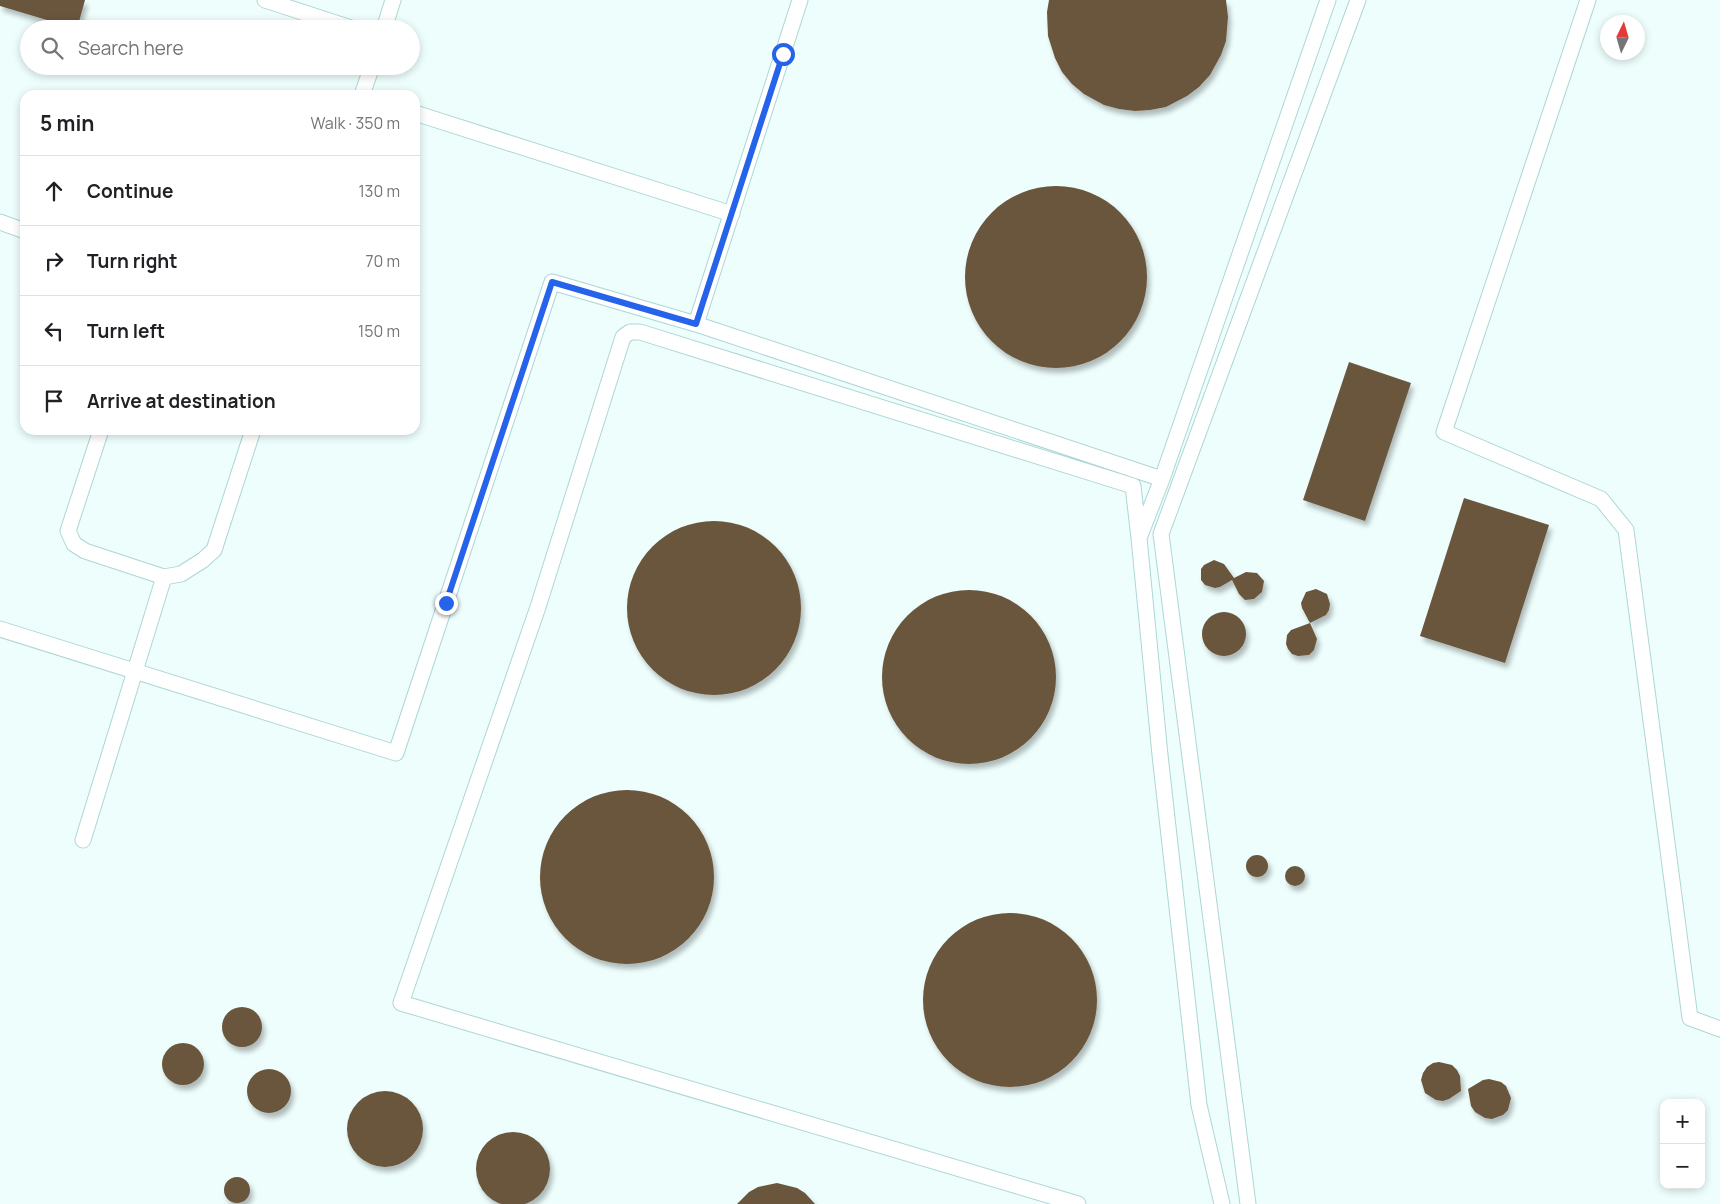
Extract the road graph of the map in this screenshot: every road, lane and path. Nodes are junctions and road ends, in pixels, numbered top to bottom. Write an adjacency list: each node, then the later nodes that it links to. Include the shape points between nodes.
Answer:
1 (264, 0): 7 (street)
2 (393, 0): 8 (street)
3 (800, 0): 12 (street)
4 (1328, 0): 18 (street)
5 (1358, 0): 27 (street, via 1161,534)
6 (1588, 0): 24 (street, via 1444,432 1601,499 1626,530 1690,1018)
7 (326, 20)
8 (387, 20)
9 (369, 75): 10 (street)
10 (364, 90)
11 (420, 115): 12 (street)
12 (732, 214): 15 (street)
13 (0, 222): 14 (street)
14 (20, 229)
15 (696, 324): 18 (street); 22 (street, via 552,282 396,754)
16 (99, 435): 20 (street, via 68,531 74,544 85,551)
17 (251, 435): 20 (street, via 214,550 181,574)
18 (1162, 479): 19 (street)
19 (1139, 538): 25 (street, via 1133,486 640,332 630,332 623,337 538,607 401,1003); 26 (street, via 1199,1105)
20 (164, 577): 22 (street)
21 (0, 629): 22 (street)
22 (135, 672): 23 (street)
23 (83, 840)
24 (1720, 1029)
25 (1078, 1204)
26 (1222, 1204)
27 (1248, 1204)

